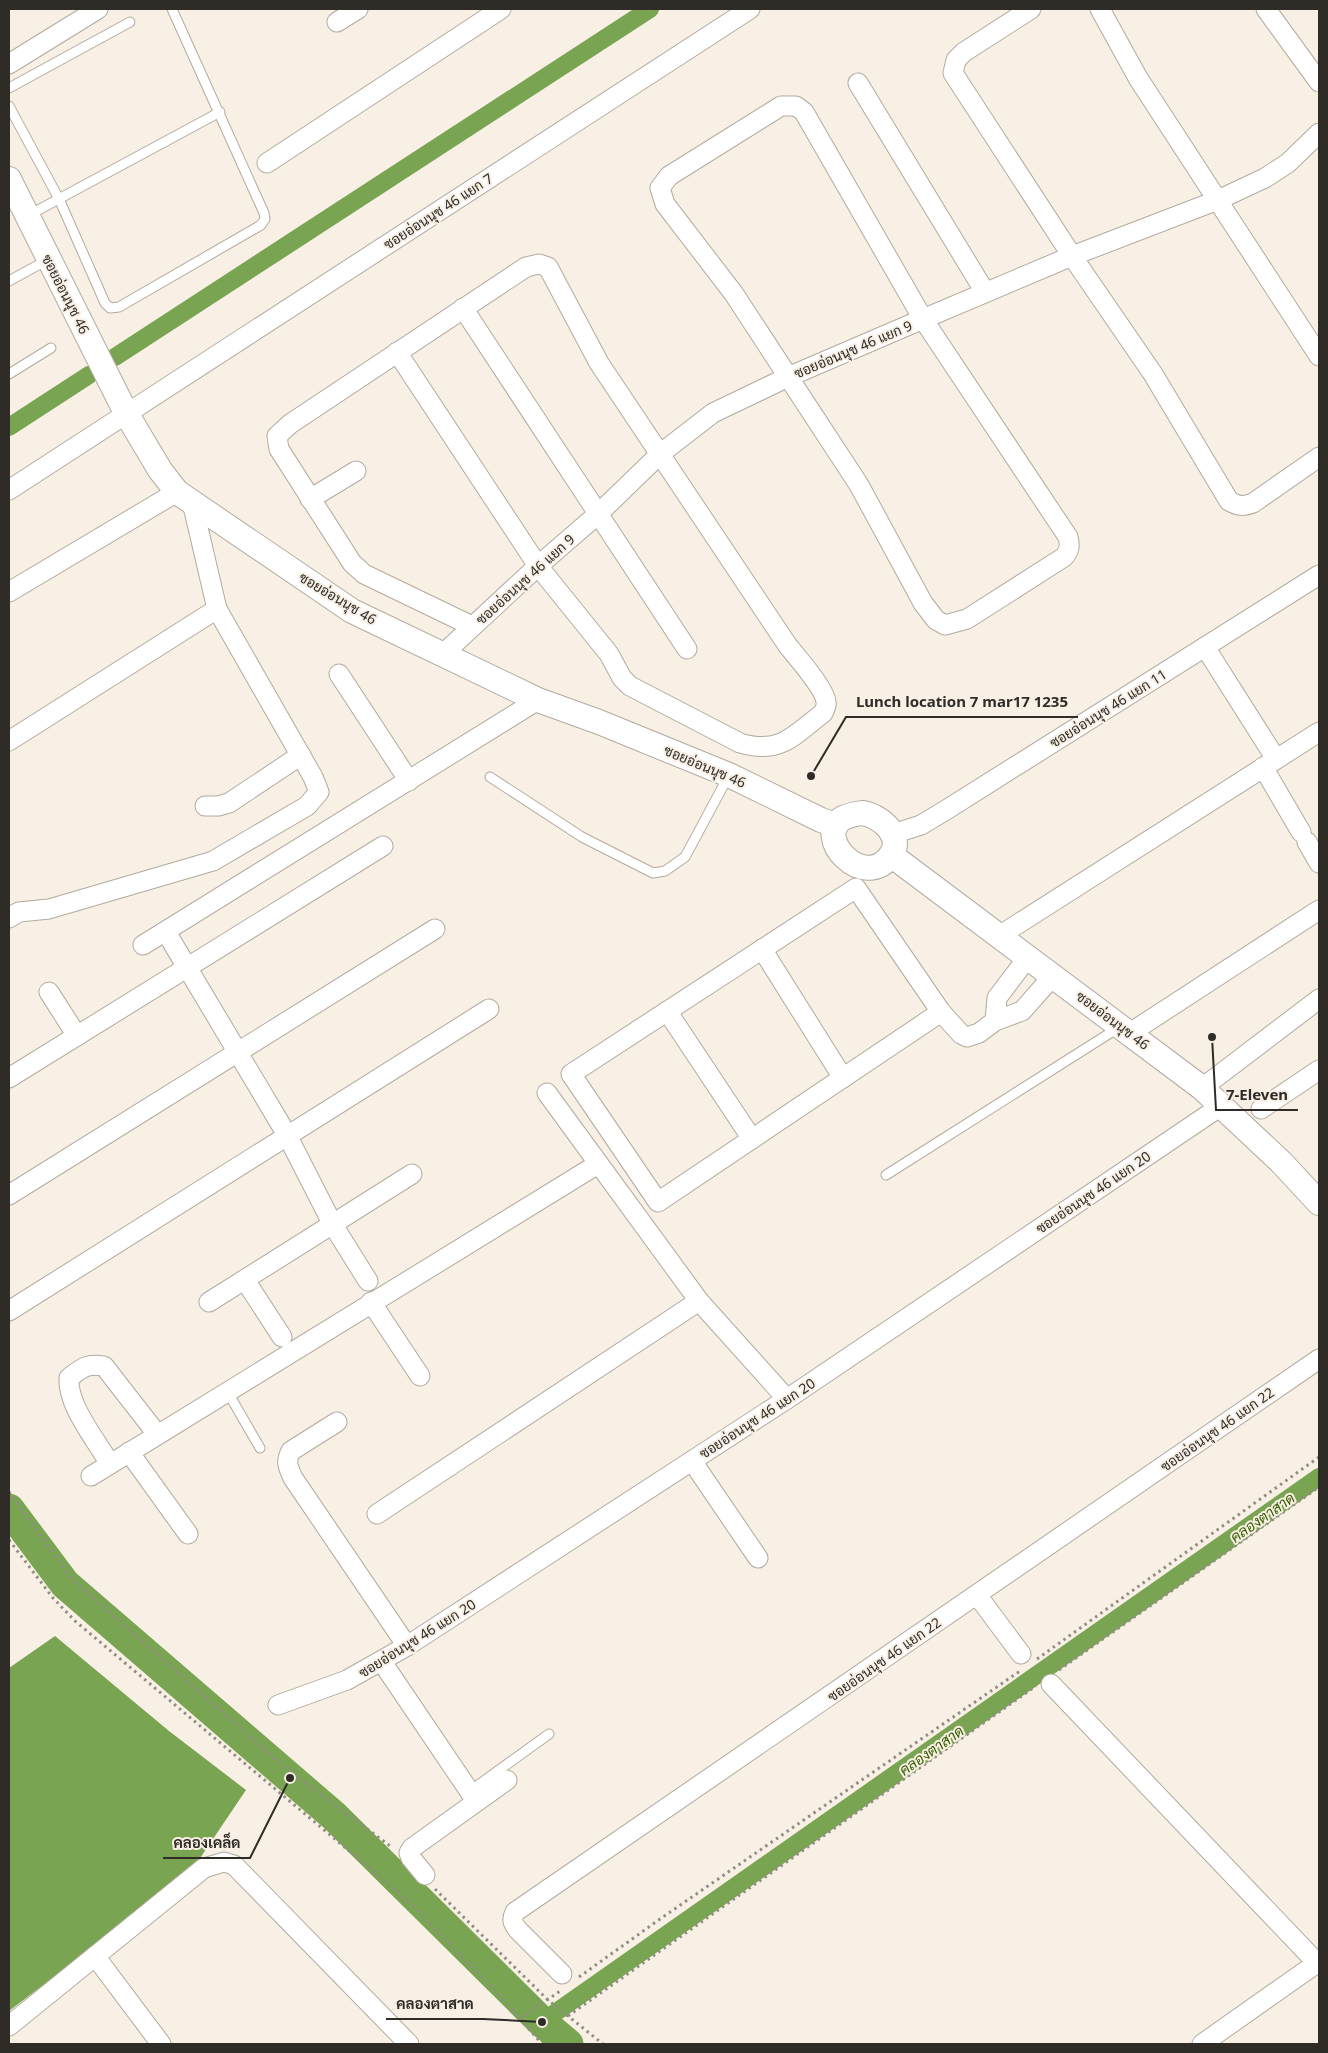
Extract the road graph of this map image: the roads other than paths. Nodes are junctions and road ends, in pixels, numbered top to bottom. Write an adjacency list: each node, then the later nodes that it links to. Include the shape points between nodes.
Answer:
1 (98, 9): 11 (street)
2 (172, 9): 16 (lane)
3 (358, 9): 10 (street)
4 (501, 9): 18 (street)
5 (750, 9): 34 (street, ซอยอ่อนนุช 46 แยก 7)
6 (1031, 9): 23 (street, via 964,52 956,60 953,73)
7 (1100, 9): 21 (street, via 1138,78)
8 (1266, 9): 12 (street)
9 (130, 22): 14 (lane)
10 (337, 22)
11 (9, 64)
12 (1319, 82)
13 (858, 83): 26 (street)
14 (9, 88)
15 (9, 106): 20 (lane)
16 (220, 112): 20 (lane); 20 (lane, via 265,219 119,308 110,308 105,303)
17 (1319, 134): 21 (street, ซอยอ่อนนุช 46 แยก 9, via 1288,163 1265,178)
18 (267, 163)
19 (9, 179): 22 (street, ซอยอ่อนนุช 46)
20 (59, 199): 22 (lane)
21 (1218, 200): 23 (street, ซอยอ่อนนุช 46 แยก 9); 31 (street)
22 (27, 215): 24 (street, ซอยอ่อนนุช 46)
23 (1072, 256): 26 (street, ซอยอ่อนนุช 46 แยก 9); 36 (street, via 1153,374 1229,500 1245,506 1253,503)
24 (49, 259): 25 (lane); 34 (street, ซอยอ่อนนุช 46)
25 (9, 281)
26 (985, 292): 28 (street, ซอยอ่อนนุช 46 แยก 9)
27 (462, 308): 30 (street); 35 (street, via 526,267 539,264 548,267 599,363); 41 (street)
28 (923, 319): 33 (street, ซอยอ่อนนุช 46 แยก 9); 33 (street, via 804,112 796,106 781,106 669,176 660,188 665,204 734,294); 33 (street, via 1068,537 1070,545 1064,557 967,619 945,624 936,620 923,603 859,485)
29 (51, 348): 32 (lane)
30 (397, 352): 40 (street, via 277,436 279,449); 42 (street)
31 (1319, 356)
32 (9, 374)
33 (788, 377): 35 (street, ซอยอ่อนนุช 46 แยก 9, via 713,413)
34 (126, 414): 38 (street, ซอยอ่อนนุช 46 แยก 7); 39 (street, ซอยอ่อนนุช 46, via 160,470)
35 (660, 454): 41 (street, ซอยอ่อนนุช 46 แยก 9); 42 (street, via 823,694 826,708 822,713 776,746 756,748 740,743 630,686 609,654)
36 (1319, 458)
37 (356, 471): 40 (street)
38 (9, 490)
39 (184, 497): 44 (street); 45 (street); 49 (street, ซอยอ่อนนุช 46, via 352,610)
40 (310, 498): 46 (street, via 343,551 364,574)
41 (598, 514): 42 (street, ซอยอ่อนนุช 46 แยก 9); 48 (street)
42 (538, 566): 46 (street, ซอยอ่อนนุช 46 แยก 9)
43 (1319, 575): 47 (street, ซอยอ่อนนุช 46 แยก 11)
44 (9, 592)
45 (218, 609): 53 (street); 54 (street)
46 (472, 626): 49 (street, ซอยอ่อนนุช 46 แยก 9)
47 (1205, 647): 55 (street); 61 (street, ซอยอ่อนนุช 46 แยก 11)
48 (688, 649)
49 (443, 654): 51 (street, ซอยอ่อนนุช 46)
50 (339, 674): 58 (street)
51 (538, 700): 56 (street, ซอยอ่อนนุช 46); 58 (street)
52 (1319, 732): 55 (street)
53 (9, 741)
54 (301, 755): 59 (street, via 228,803); 65 (street, via 319,792 306,806 212,861 49,909 18,912)
55 (1270, 763): 63 (street); 68 (street)
56 (729, 775): 57 (lane, via 686,857 665,872 653,872 582,837); 60 (street, ซอยอ่อนนุช 46)
57 (490, 777)
58 (410, 781): 67 (street)
59 (205, 806)
60 (836, 825): 61 (street, via 843,818 872,814 881,820); 61 (street, via 833,834 837,847 854,865 878,866)
61 (892, 845): 68 (street, ซอยอ่อนนุช 46)
62 (384, 846): 72 (street)
63 (1319, 863)
64 (1319, 910): 80 (street)
65 (9, 918)
66 (435, 928): 82 (street)
67 (166, 932): 69 (street); 72 (street)
68 (999, 936): 71 (street, ซอยอ่อนนุช 46)
69 (143, 945)
70 (762, 949): 77 (street); 78 (street, via 856,888); 85 (street)
71 (1028, 957): 73 (street, ซอยอ่อนนุช 46); 79 (street, via 997,998)
72 (188, 966): 81 (street); 82 (street)
73 (1053, 976): 79 (street, via 1022,1011); 80 (street, ซอยอ่อนนุช 46)
74 (49, 992): 81 (street)
75 (1319, 1000): 86 (street)
76 (488, 1010): 90 (street)
77 (667, 1011): 91 (street); 91 (street, via 570,1074 658,1202)
78 (941, 1012): 79 (street, via 967,1037 978,1034); 85 (street)
79 (995, 1021)
80 (1125, 1030): 86 (street, ซอยอ่อนนุช 46); 94 (lane)
81 (77, 1036): 84 (street)
82 (238, 1052): 90 (street); 95 (street)
83 (1319, 1070): 89 (street)
84 (9, 1078)
85 (843, 1078): 91 (street)
86 (1202, 1088): 88 (street, ซอยอ่อนนุช 46)
87 (547, 1092): 92 (street)
88 (1222, 1106): 96 (street, ซอยอ่อนนุช 46); 108 (street, ซอยอ่อนนุช 46 แยก 20)
89 (1262, 1108)
90 (287, 1135): 97 (street); 103 (street)
91 (752, 1139)
92 (598, 1164): 100 (street); 102 (street)
93 (412, 1174): 97 (street)
94 (886, 1175)
95 (9, 1195)
96 (1319, 1202)
97 (333, 1225): 98 (street); 99 (street)
98 (245, 1280): 101 (street); 104 (street)
99 (368, 1281)
100 (700, 1301): 108 (street); 116 (street)
101 (209, 1302)
102 (371, 1302): 106 (street); 107 (street)
103 (9, 1311)
104 (282, 1338)
105 (1319, 1358): 119 (street, ซอยอ่อนนุช 46 แยก 22)
106 (420, 1376)
107 (227, 1391): 110 (street); 111 (lane)
108 (787, 1399): 113 (street, ซอยอ่อนนุช 46 แยก 20)
109 (337, 1422): 120 (street, via 291,1451 287,1466)
110 (157, 1434): 112 (street); 114 (street, via 104,1366 92,1364 80,1369 69,1378 68,1387 74,1406)
111 (260, 1448)
112 (129, 1452): 114 (street); 117 (street)
113 (692, 1461): 118 (street); 120 (street, ซอยอ่อนนุช 46 แยก 20)
114 (110, 1464): 115 (street)
115 (91, 1476)
116 (377, 1514)
117 (188, 1534)
118 (758, 1558)
119 (977, 1594): 121 (street); 131 (street, ซอยอ่อนนุช 46 แยก 22, via 515,1912 514,1924 518,1930)
120 (407, 1646): 122 (street, ซอยอ่อนนุช 46 แยก 20)
121 (1026, 1661)
122 (382, 1662): 124 (street, ซอยอ่อนนุช 46 แยก 20, via 348,1680); 127 (street)
123 (1050, 1679): 130 (street)
124 (278, 1705)
125 (549, 1734): 127 (lane)
126 (507, 1780): 127 (street)
127 (473, 1796): 128 (street, via 409,1853)
128 (429, 1881)
129 (95, 1956): 132 (street); 133 (street); 134 (street, via 204,1868 224,1862 234,1865)
130 (1318, 1964): 135 (street)
131 (566, 1982)
132 (9, 2026)
133 (161, 2044)
134 (409, 2044)
135 (1202, 2044)

